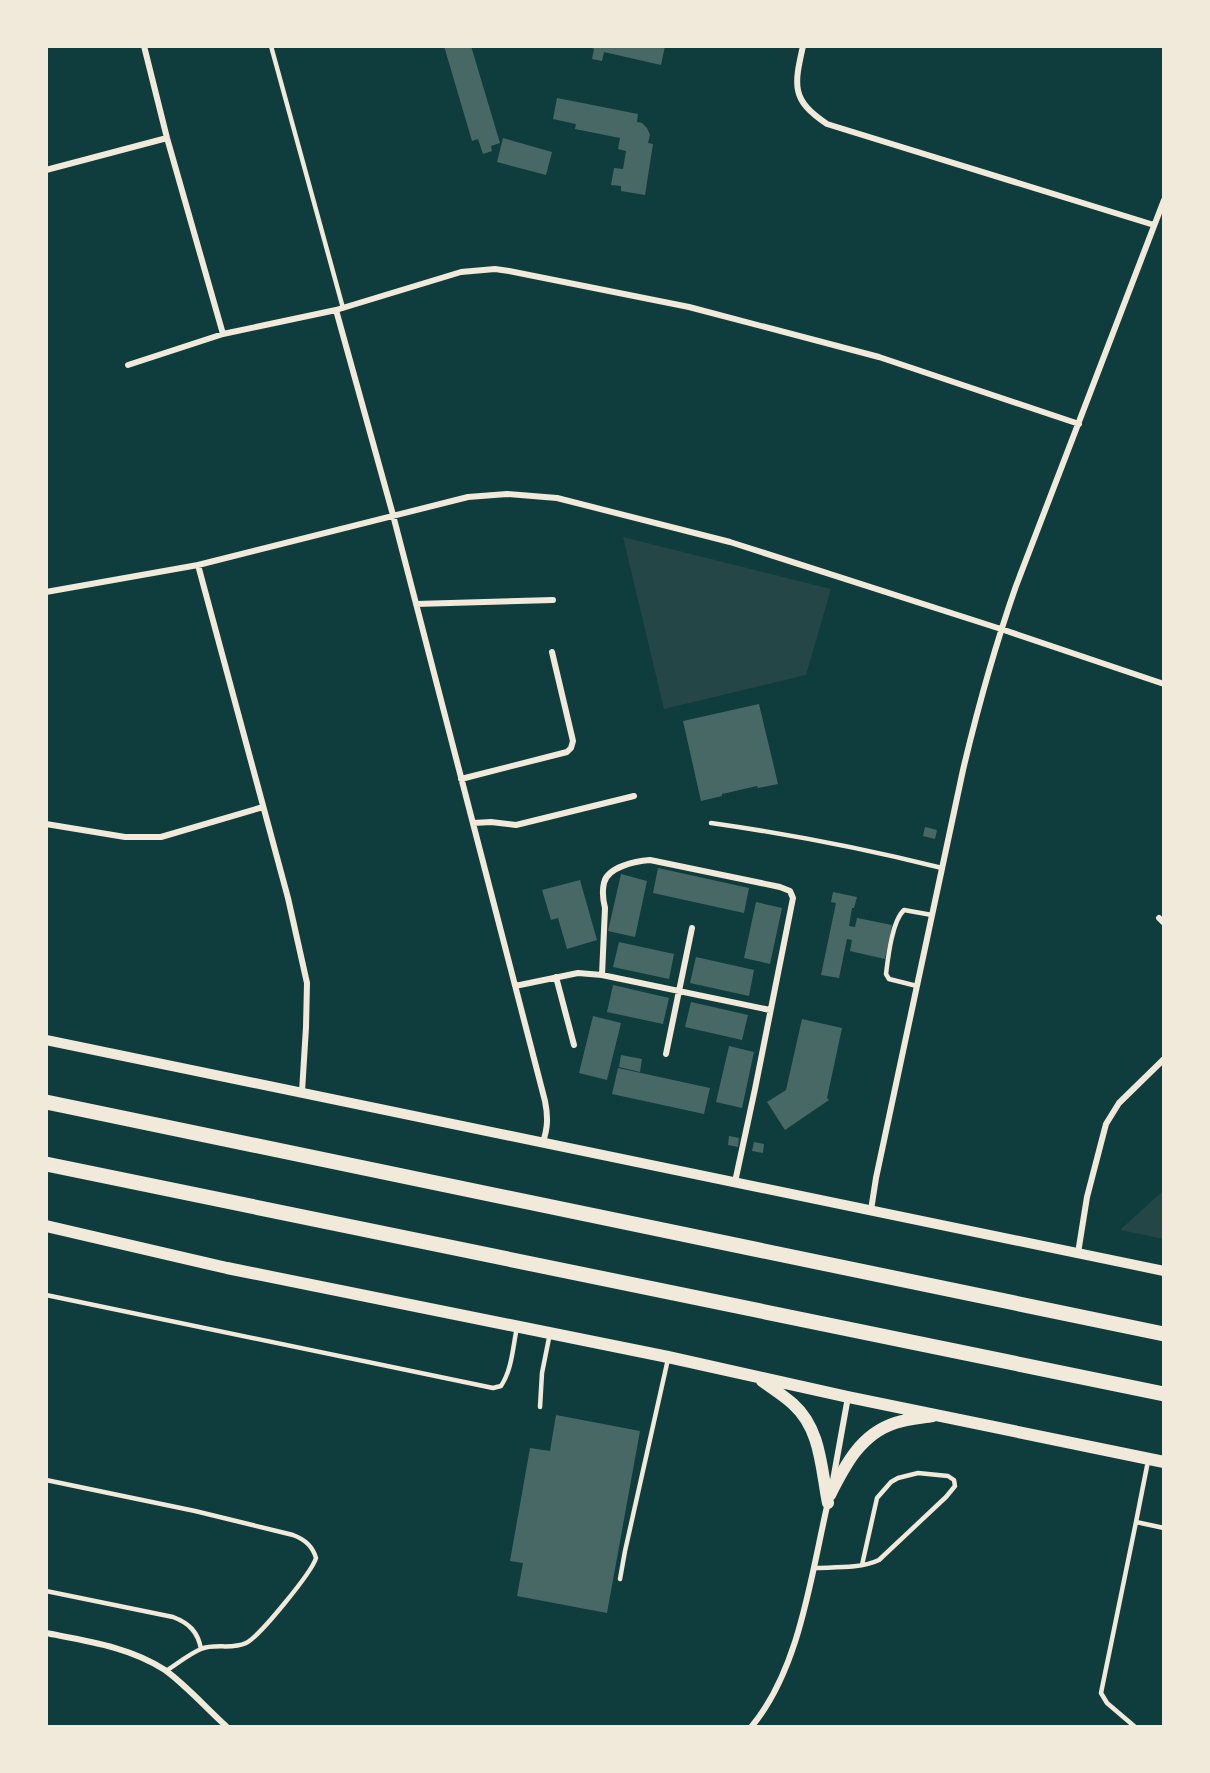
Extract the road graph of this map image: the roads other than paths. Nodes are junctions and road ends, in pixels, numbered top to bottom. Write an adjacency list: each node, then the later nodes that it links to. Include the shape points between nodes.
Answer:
1 (144, 46): 4 (street)
2 (271, 46): 8 (lane)
3 (803, 46): 7 (street, via 797,90 808,110 827,124)
4 (168, 138): 5 (street); 10 (street)
5 (46, 170)
6 (1164, 200): 7 (street)
7 (1154, 225): 12 (street)
8 (343, 308): 9 (street); 12 (street, via 461,272 509,271 689,307 856,351)
9 (336, 310): 10 (street); 13 (street)
10 (223, 334): 11 (street)
11 (128, 365)
12 (1079, 424): 18 (street)
13 (393, 516): 14 (street); 17 (street); 18 (street, via 468,497 507,494 557,498 730,542)
14 (198, 565): 15 (street); 23 (street)
15 (46, 592)
16 (553, 600): 17 (street)
17 (416, 604): 21 (street)
18 (1001, 629): 20 (street); 27 (street, via 977,709)
19 (552, 652): 21 (street, via 573,741 571,748)
20 (1164, 684)
21 (461, 779): 24 (street)
22 (634, 796): 24 (street, via 516,825)
23 (263, 807): 26 (street, via 161,837 125,837); 40 (street, via 307,984)
24 (473, 823): 32 (street)
25 (711, 823): 27 (lane)
26 (46, 824)
27 (942, 868): 28 (street)
28 (932, 915): 33 (street); 33 (lane, via 904,910 894,928 886,974 890,979)
29 (692, 928): 34 (street)
30 (602, 975): 31 (street, via 578,973); 34 (street); 35 (street, via 605,879 614,870 645,860 780,886 790,891 793,898)
31 (556, 977): 32 (street); 37 (street)
32 (515, 986): 42 (street, via 547,1112)
33 (917, 986): 45 (street)
34 (680, 991): 35 (street); 38 (street)
35 (770, 1010): 44 (street)
36 (46, 1040): 40 (street)
37 (573, 1045)
38 (666, 1054)
39 (1164, 1059): 47 (street, via 1119,1102 1106,1124 1087,1197)
40 (302, 1092): 42 (street)
41 (46, 1102): 52 (highway)
42 (543, 1142): 44 (street)
43 (46, 1164): 55 (highway)
44 (735, 1182): 45 (street)
45 (871, 1210): 47 (street)
46 (46, 1226): 50 (main road, via 227,1268)
47 (1078, 1253): 48 (street)
48 (1164, 1271)
49 (46, 1295): 50 (lane, via 493,1388 503,1383)
50 (517, 1327): 51 (main road)
51 (550, 1333): 53 (main road); 57 (lane)
52 (1164, 1334)
53 (668, 1357): 54 (main road); 67 (lane)
54 (756, 1377): 56 (main road); 62 (main road, via 794,1404 810,1425)
55 (1164, 1394)
56 (848, 1397): 58 (main road); 62 (street)
57 (540, 1407)
58 (940, 1415): 59 (main road); 62 (main road, via 897,1422 872,1435 851,1457)
59 (1149, 1459): 60 (main road); 63 (lane)
60 (1164, 1462)
61 (46, 1480): 70 (lane, via 195,1511 293,1535 308,1544 316,1558 311,1569 250,1641)
62 (829, 1499): 66 (street)
63 (1136, 1522): 64 (lane); 74 (lane, via 1101,1693 1107,1704)
64 (1164, 1528)
65 (862, 1565): 65 (lane, via 884,1556 955,1486 954,1480 918,1473 898,1478 887,1486 876,1503); 66 (lane)
66 (814, 1568): 73 (street, via 785,1668 775,1692)
67 (620, 1578)
68 (46, 1591): 70 (lane, via 182,1620 198,1636)
69 (46, 1633): 71 (street, via 135,1654)
70 (201, 1649): 71 (lane)
71 (165, 1671): 72 (street)
72 (226, 1726)
73 (752, 1726)
74 (1134, 1726)

